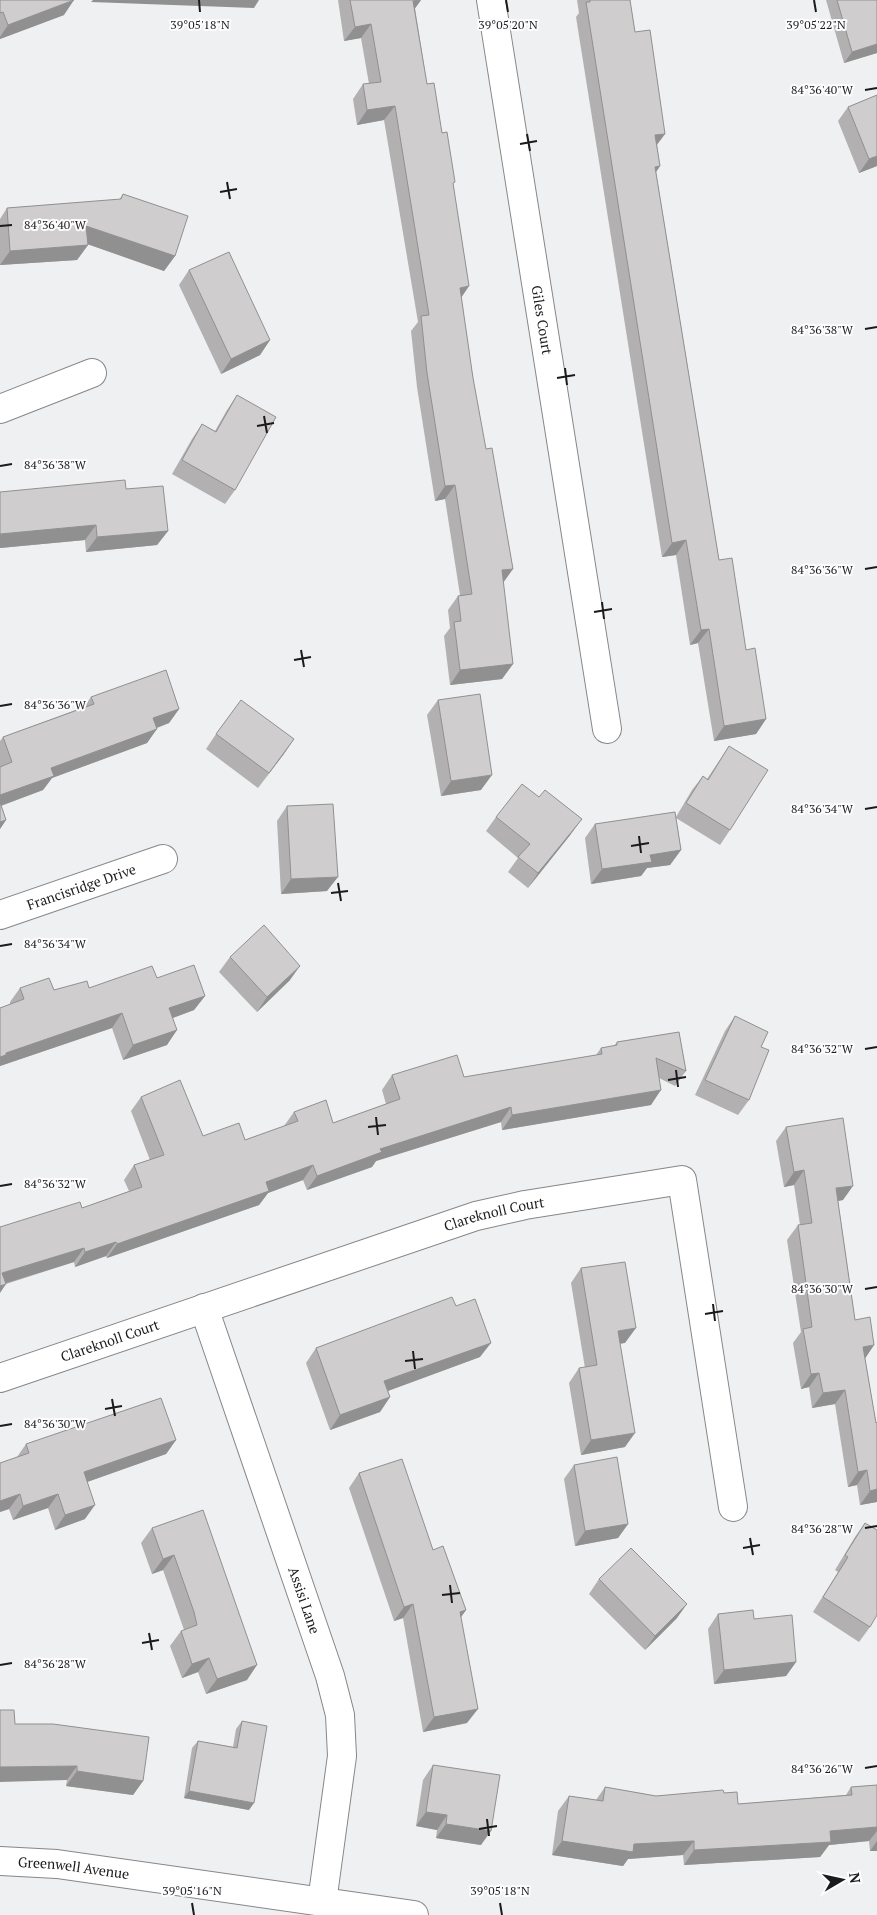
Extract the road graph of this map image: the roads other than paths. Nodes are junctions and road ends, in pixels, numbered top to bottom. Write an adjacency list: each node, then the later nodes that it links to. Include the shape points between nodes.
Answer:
1 (492, 0): 4 (street, Giles Court)
2 (92, 373): 3 (street)
3 (0, 409)
4 (607, 729)
5 (163, 858): 6 (street, Francisridge Drive)
6 (0, 915)
7 (204, 1308): 8 (street, Clareknoll Court); 9 (street, Clareknoll Court, via 476,1216 682,1180); 11 (street, Assisi Lane, via 330,1676 340,1716 342,1756)
8 (0, 1378)
9 (733, 1507)
10 (0, 1862): 11 (street, Greenwell Avenue, via 57,1864)
11 (322, 1902): 12 (street, Greenwell Avenue)
12 (414, 1915)

